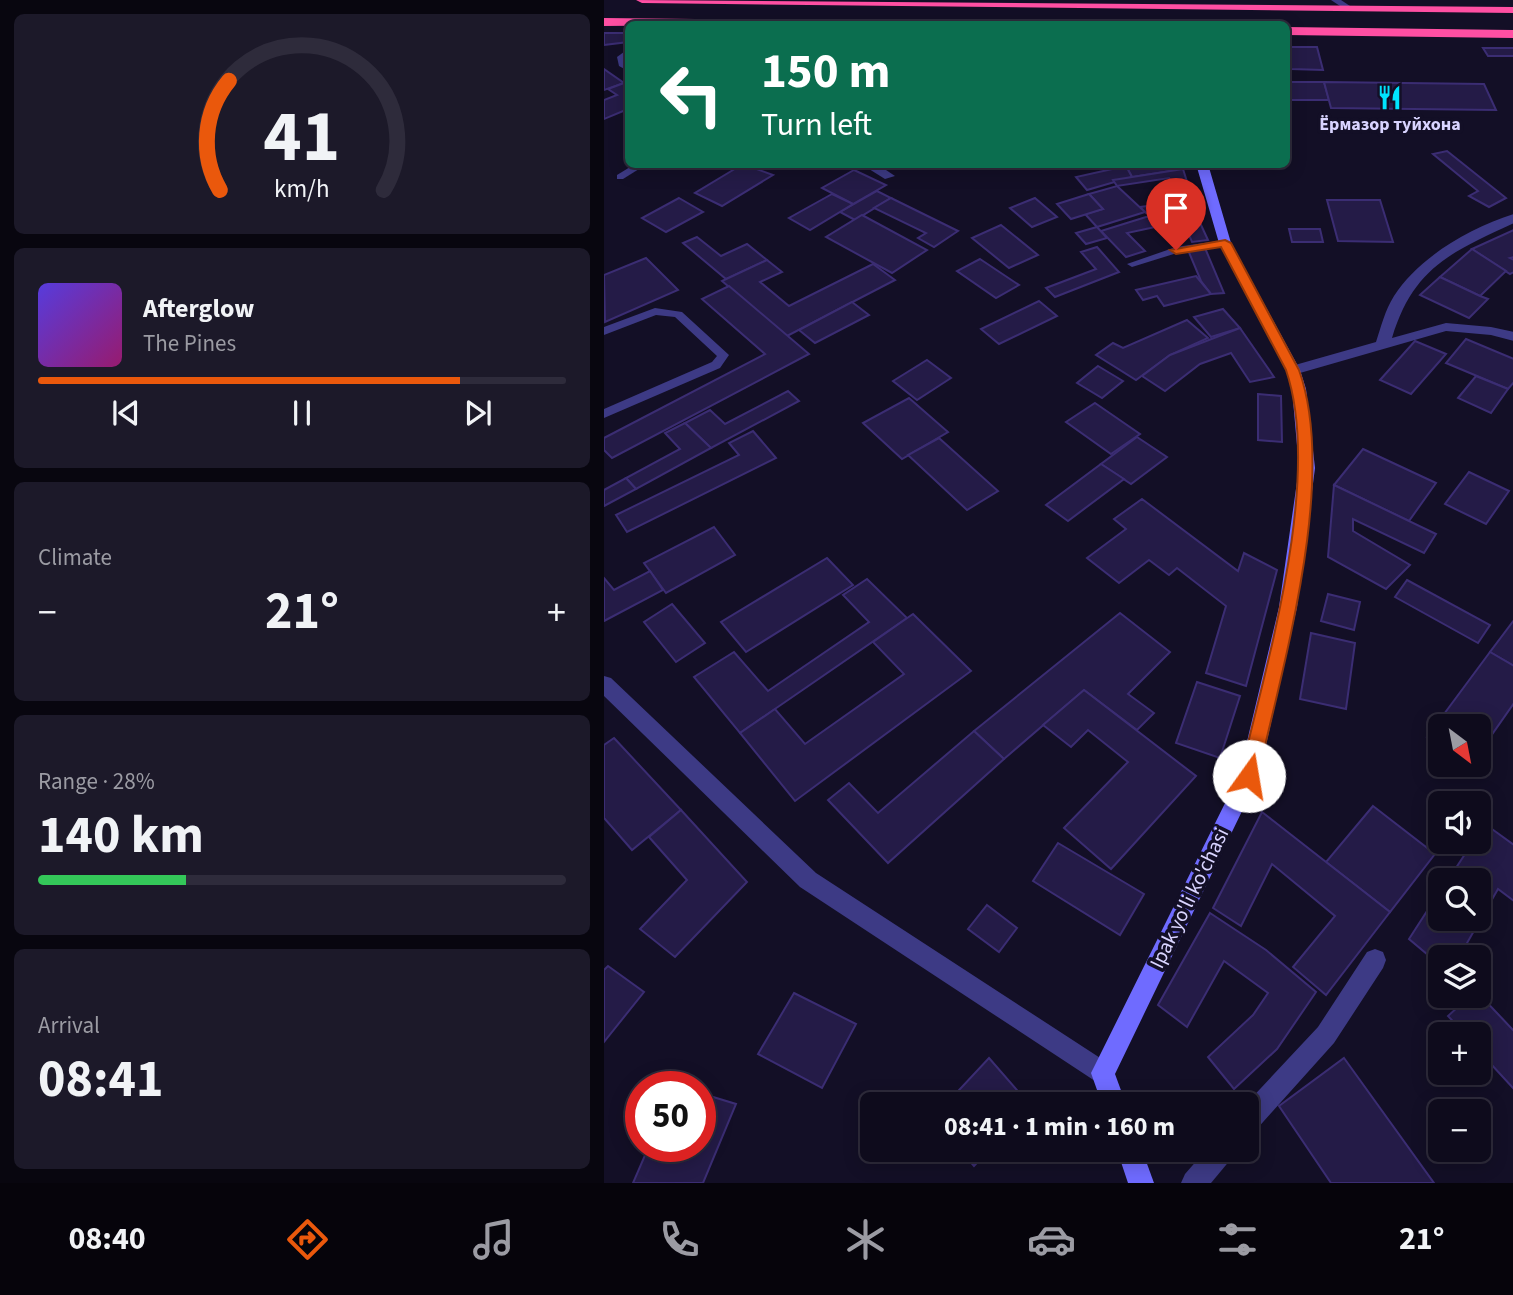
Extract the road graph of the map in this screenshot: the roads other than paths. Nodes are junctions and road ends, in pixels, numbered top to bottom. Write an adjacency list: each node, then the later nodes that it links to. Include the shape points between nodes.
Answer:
1 (642, 0): 2 (highway)
2 (677, 0): 4 (highway)
3 (1336, 0): 9 (lane)
4 (757, 1): 5 (highway)
5 (853, 1): 6 (highway)
6 (1054, 3): 7 (highway, via 1172,11)
7 (1214, 4): 9 (highway)
8 (1407, 4): 9 (highway); 10 (highway)
9 (1350, 8)
10 (1513, 10)
11 (604, 22): 12 (highway)
12 (625, 23)
13 (1290, 31): 14 (highway)
14 (1513, 34)
15 (636, 168): 19 (lane)
16 (874, 168): 18 (street)
17 (1202, 168): 21 (main road, Ipak yo'li ko'chasi)
18 (889, 176)
19 (620, 177)
20 (1513, 218): 25 (street, via 1468,239 1420,271 1399,298)
21 (1225, 243): 22 (lane, via 1176,250); 26 (main road, Ipak yo'li ko'chasi)
22 (1132, 264)
23 (604, 331): 27 (lane, via 655,312 678,314 723,355 717,365)
24 (1513, 337): 25 (street, via 1446,327)
25 (1383, 343): 26 (street)
26 (1293, 370): 30 (main road, Ipak yo'li ko'chasi, via 1307,468 1288,607 1249,776)
27 (604, 414)
28 (604, 684): 30 (street, via 808,880)
29 (1375, 960): 32 (street, via 1326,1035)
30 (1103, 1073): 31 (main road)
31 (1110, 1092)
32 (1259, 1108)
33 (1134, 1162): 35 (main road)
34 (1212, 1162): 36 (street)
35 (1141, 1183)
36 (1194, 1183)

